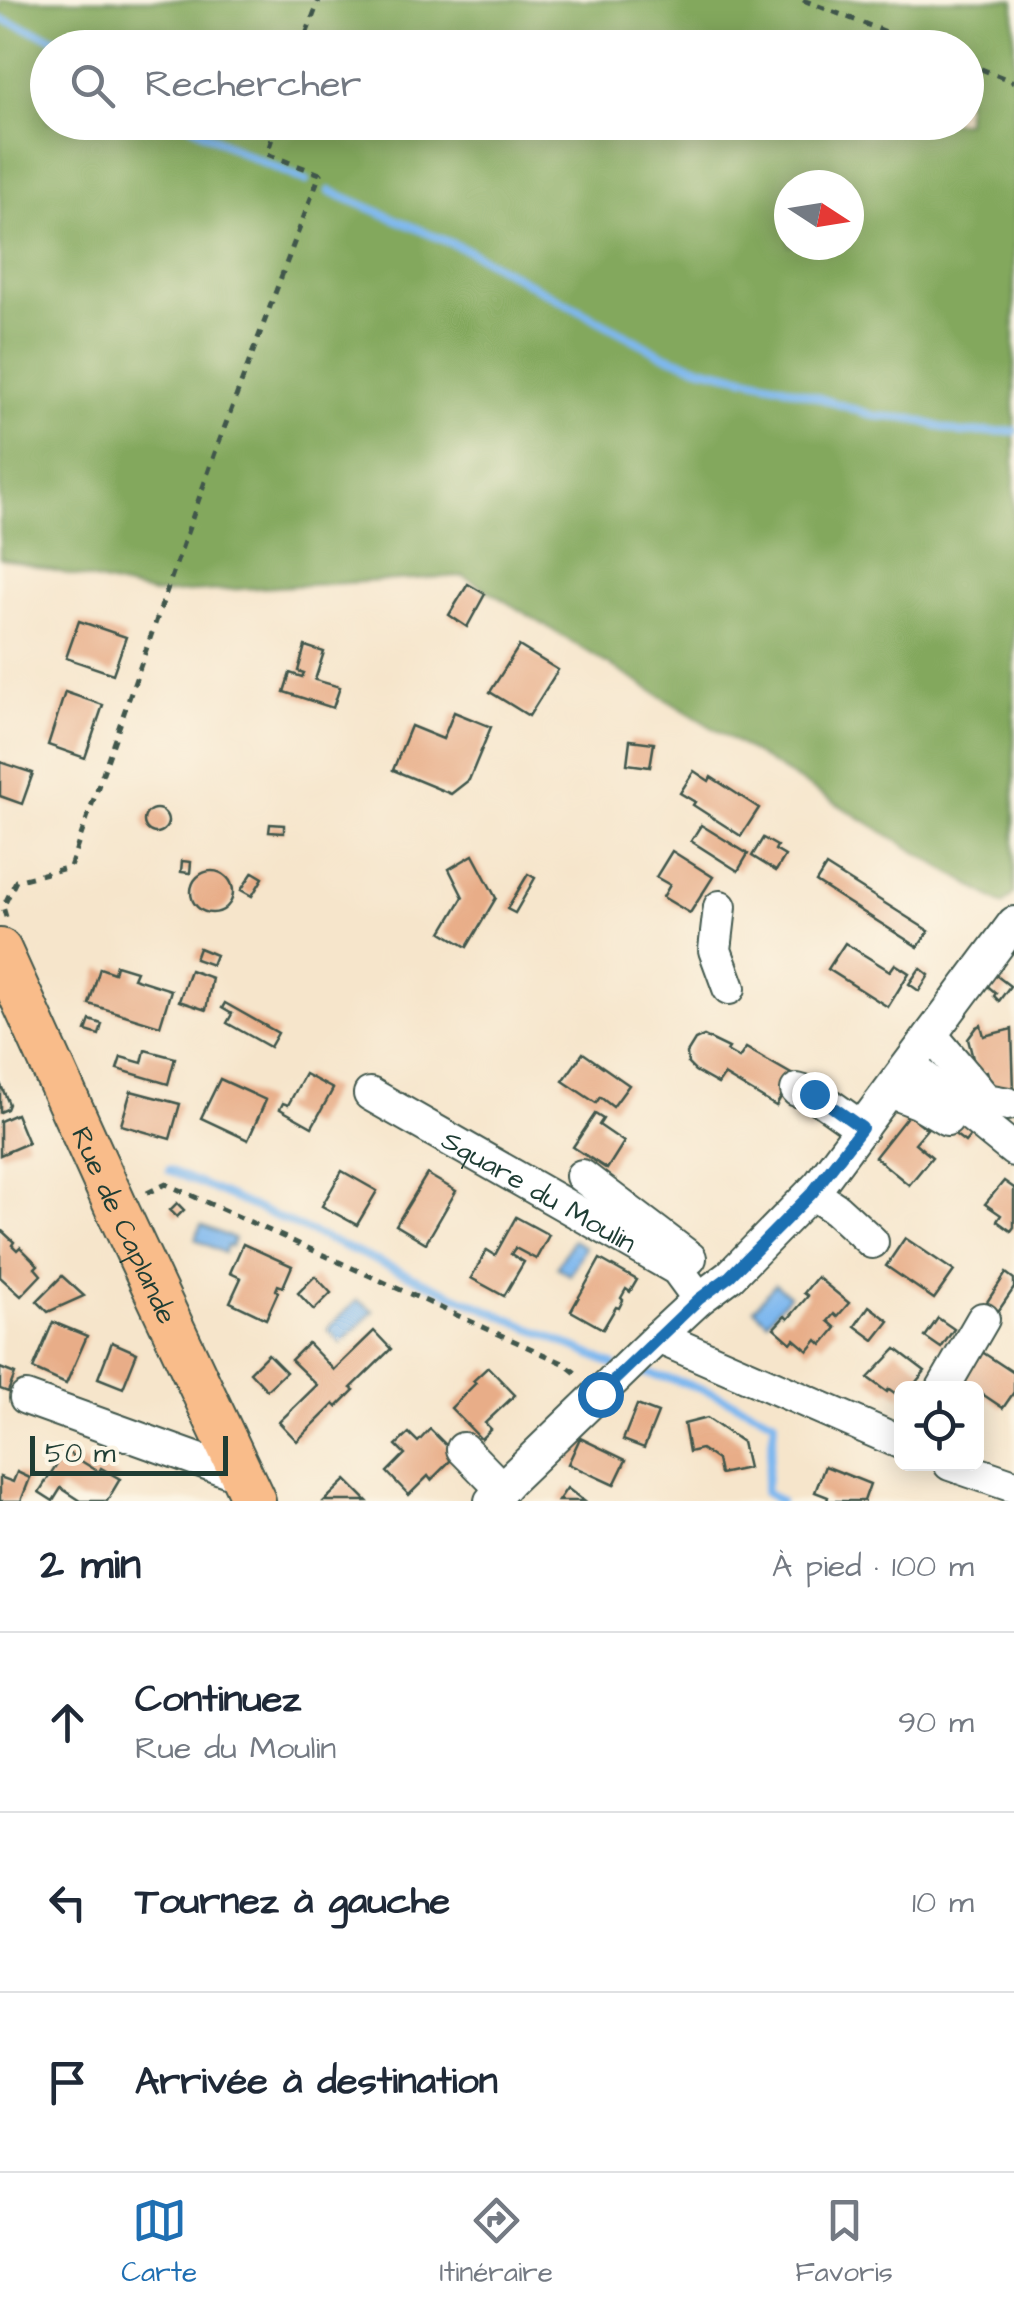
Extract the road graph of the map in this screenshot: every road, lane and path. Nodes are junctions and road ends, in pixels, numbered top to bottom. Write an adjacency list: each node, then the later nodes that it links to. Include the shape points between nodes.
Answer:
1 (319, 0): 3 (path)
2 (803, 0): 4 (path)
3 (307, 30)
4 (881, 30)
5 (984, 70): 6 (path)
6 (1014, 82)
7 (270, 140): 8 (path, via 266,154 320,174 70,867 16,881)
8 (2, 907): 11 (path)
9 (720, 907): 12 (street, via 716,950)
10 (1014, 923): 13 (street)
11 (5, 938): 23 (main road, Rue de Caplande)
12 (729, 988)
13 (931, 1035): 14 (street); 17 (street, via 986,1100)
14 (900, 1078): 18 (street, via 918,1102); 19 (street); 20 (street)
15 (797, 1090): 19 (street, via 814,1094)
16 (370, 1094): 25 (street, Square du Moulin, via 677,1269)
17 (1008, 1104)
18 (946, 1120)
19 (862, 1128): 22 (street)
20 (1014, 1150)
21 (582, 1176): 25 (street, via 696,1263)
22 (812, 1193): 24 (street); 25 (street)
23 (116, 1207): 28 (path, via 166,1184 564,1363); 35 (main road, Rue de Caplande)
24 (872, 1242)
25 (707, 1293): 27 (street)
26 (983, 1319): 29 (street)
27 (658, 1337): 31 (street); 36 (street)
28 (583, 1379)
29 (947, 1381)
30 (26, 1398): 35 (street)
31 (894, 1440)
32 (462, 1449): 36 (street)
33 (970, 1471): 34 (street)
34 (1014, 1486)
35 (249, 1488)
36 (497, 1495)

